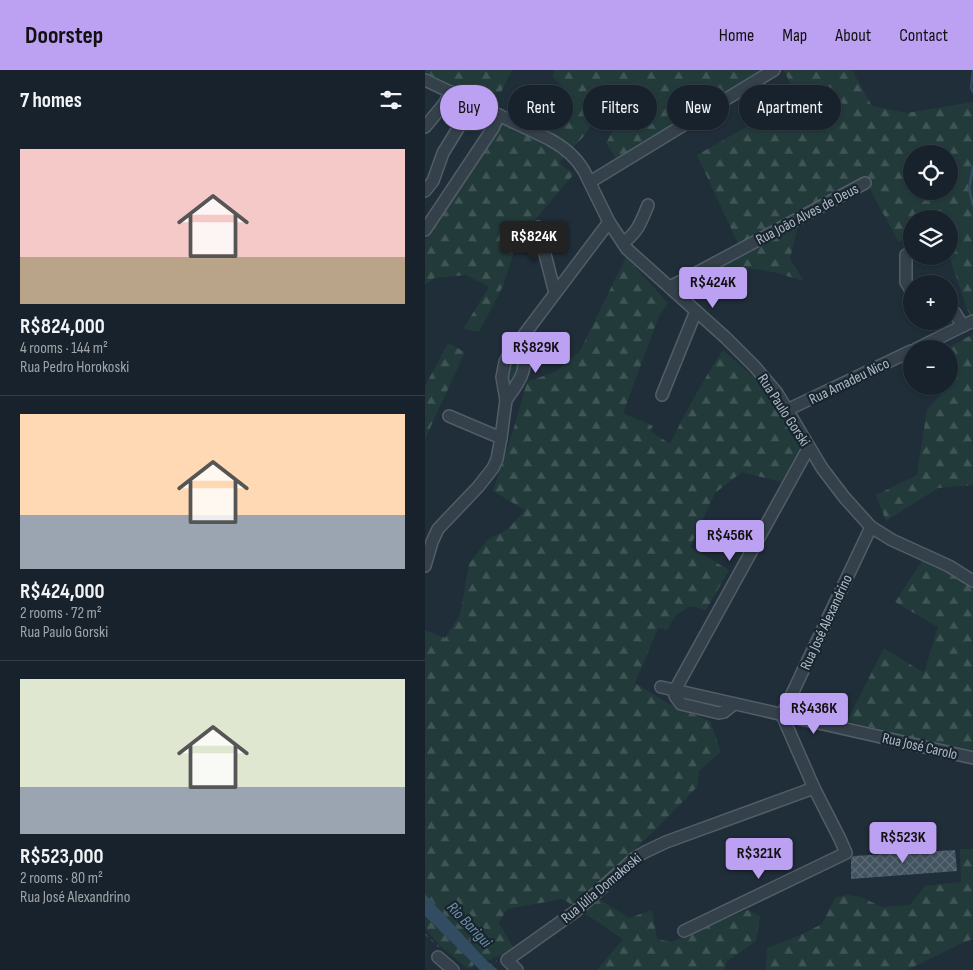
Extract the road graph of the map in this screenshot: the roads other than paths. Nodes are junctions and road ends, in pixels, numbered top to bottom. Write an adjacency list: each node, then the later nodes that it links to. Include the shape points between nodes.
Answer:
1 (774, 70): 8 (street)
2 (425, 80): 3 (street, Rua Paulo Gorski)
3 (440, 87)
4 (440, 109): 6 (street)
5 (499, 115): 8 (street, Rua Paulo Gorski, via 566,150 580,163); 14 (street)
6 (425, 128)
7 (457, 130): 10 (street)
8 (590, 182): 12 (street, Rua Paulo Gorski)
9 (865, 183): 16 (street, Rua João Alves de Deus)
10 (425, 192)
11 (647, 205): 15 (street, via 632,237)
12 (609, 222): 15 (street, Rua Paulo Gorski); 17 (street)
13 (538, 227): 17 (street)
14 (425, 230)
15 (623, 243): 16 (street, Rua Paulo Gorski)
16 (670, 287): 18 (street, Rua Paulo Gorski)
17 (555, 293): 21 (street)
18 (696, 311): 24 (street); 26 (street, Rua Paulo Gorski, via 755,367)
19 (958, 316): 20 (street)
20 (968, 324): 22 (street)
21 (522, 338): 25 (street, via 524,369); 25 (street, via 508,356 503,370)
22 (935, 340)
23 (903, 355): 26 (street, Rua Amadeu Nico)
24 (662, 395)
25 (506, 400): 28 (street)
26 (787, 410): 29 (street, Rua Paulo Gorski)
27 (449, 416): 28 (street)
28 (501, 438): 31 (street, via 493,468 439,529)
29 (809, 447): 30 (street, Rua Paulo Gorski, via 844,497); 34 (street)
30 (871, 528): 32 (street, Rua Paulo Gorski); 35 (street, Rua José Alexandrino)
31 (425, 566)
32 (973, 581)
33 (661, 687): 34 (street, Rua José Carolo)
34 (675, 690): 35 (street, Rua José Carolo)
35 (782, 715): 36 (street, Rua José Carolo); 37 (street)
36 (973, 758)
37 (814, 788): 38 (street, via 846,853); 41 (street, Rua Júlia Domakoski, via 645,852 576,911 503,960)
38 (683, 931)
39 (440, 959): 40 (street)
40 (453, 970)
41 (517, 970)

